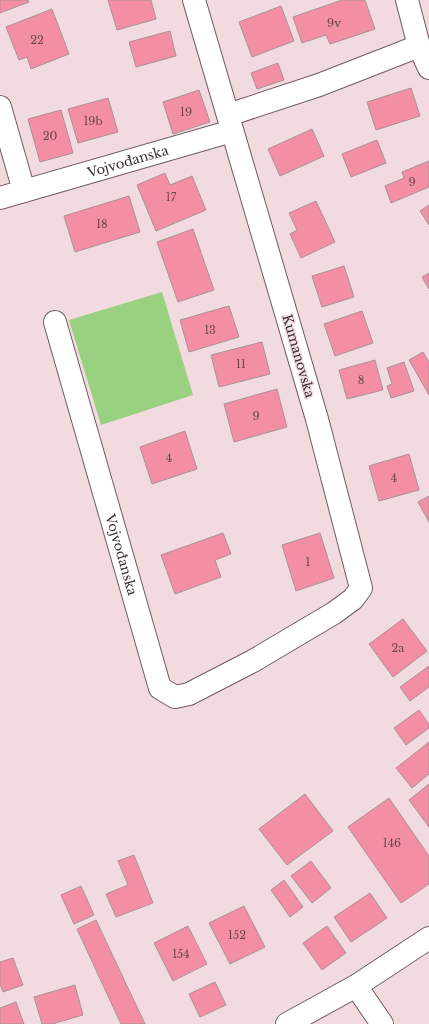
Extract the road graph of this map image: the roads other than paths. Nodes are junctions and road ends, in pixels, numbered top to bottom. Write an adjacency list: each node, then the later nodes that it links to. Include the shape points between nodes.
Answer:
1 (194, 0): 6 (street, Kumanovska)
2 (407, 0): 3 (street)
3 (419, 46): 4 (street); 6 (street, Vojvođanska)
4 (429, 68)
5 (0, 107): 7 (street)
6 (230, 123): 7 (street, Vojvođanska); 10 (street, Kumanovska, via 317,419 361,588 353,599 334,613)
7 (24, 191): 8 (street, Vojvođanska)
8 (0, 198)
9 (55, 322): 10 (street, Vojvođanska, via 160,688 175,697 190,694)
10 (253, 661)
11 (429, 938): 12 (street)
12 (356, 986): 13 (street); 14 (street)
13 (287, 1024)
14 (382, 1024)

